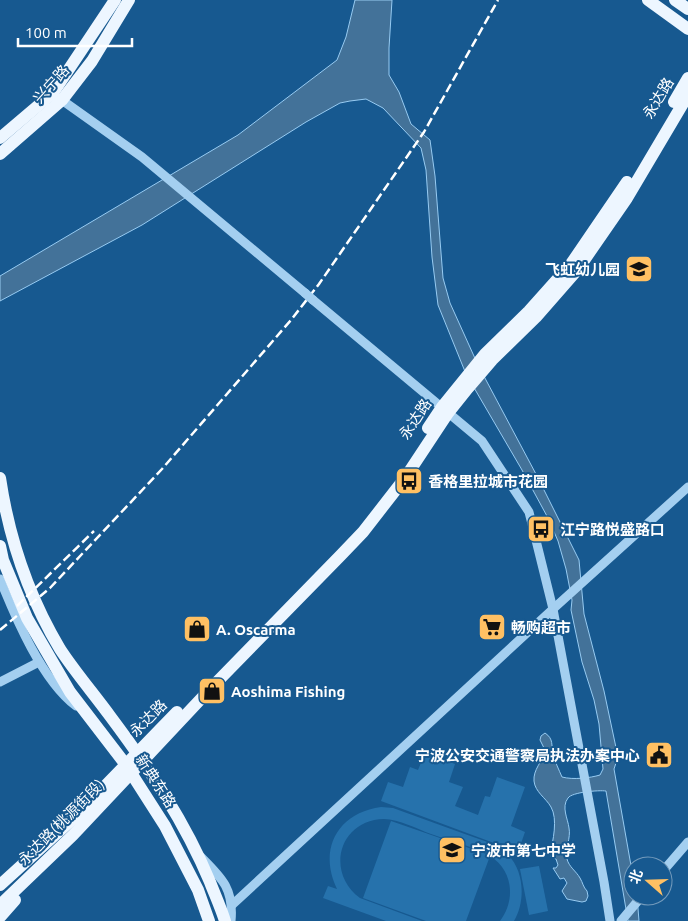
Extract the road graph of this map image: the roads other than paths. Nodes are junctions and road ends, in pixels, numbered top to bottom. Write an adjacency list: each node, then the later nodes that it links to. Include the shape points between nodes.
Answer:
1 (115, 0): 9 (main road, 兴宁路)
2 (129, 0): 9 (main road, 兴宁路, via 92,61)
3 (648, 0): 6 (main road)
4 (675, 0): 5 (main road)
5 (688, 9)
6 (688, 30)
7 (688, 78): 12 (main road, 永达路, via 625,186 571,264)
8 (688, 94): 12 (main road, 永达路, via 627,198 578,269 536,317)
9 (57, 97): 10 (main road, 兴宁路); 11 (main road, 兴宁路); 13 (street, bridge, via 142,157)
10 (0, 138)
11 (0, 154)
12 (488, 357): 13 (main road, 永达路)
13 (445, 410): 18 (street, via 482,441 529,512); 22 (main road, 永达路, via 357,528)
14 (0, 478): 22 (main road, 新典东路, via 15,548 37,607 61,650)
15 (688, 487): 18 (street)
16 (0, 546): 21 (main road, 新典东路, via 27,618 70,692)
17 (0, 579): 19 (street)
18 (553, 609): 32 (street); 38 (street)
19 (40, 662): 20 (street); 21 (street, via 67,699)
20 (0, 682)
21 (88, 716): 23 (main road, 新典东路)
22 (140, 757): 23 (main road, 永达路(桃源街段)); 26 (main road, 新典东路)
23 (129, 769): 25 (main road, 永达路(桃源街段)); 28 (main road, 永达路(桃源街段)); 35 (main road, 新典东路, via 165,826 198,890)
24 (688, 842): 27 (street)
25 (56, 852): 31 (main road, 永达路(桃源街段)); 34 (main road)
26 (198, 853): 32 (street, via 224,880); 36 (main road, 新典东路)
27 (673, 859)
28 (26, 861): 29 (main road); 30 (main road, 永达路(桃源街段))
29 (0, 874)
30 (0, 885)
31 (0, 905)
32 (232, 905): 37 (street)
33 (634, 906): 39 (street)
34 (0, 917)
35 (209, 921)
36 (225, 921)
37 (230, 921)
38 (610, 921)
39 (621, 921)

